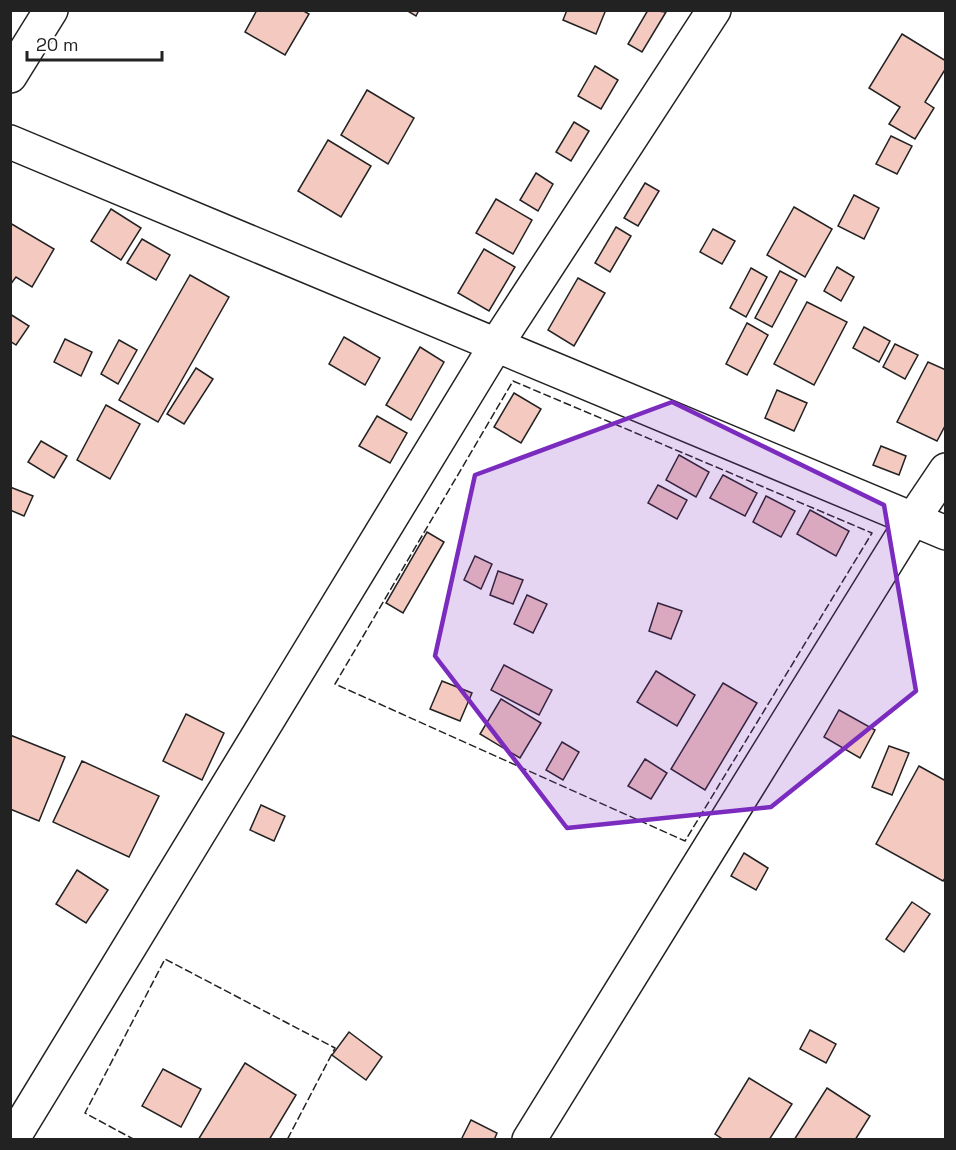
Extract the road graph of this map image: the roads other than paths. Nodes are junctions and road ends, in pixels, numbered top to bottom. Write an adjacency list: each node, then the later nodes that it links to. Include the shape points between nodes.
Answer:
1 (51, 10): 3 (street)
2 (714, 10): 5 (street)
3 (10, 76)
4 (10, 142): 5 (street)
5 (496, 345): 7 (street); 9 (street)
6 (945, 470): 7 (street)
7 (913, 519): 8 (street); 10 (street)
8 (945, 533)
9 (12, 1140)
10 (529, 1140)

